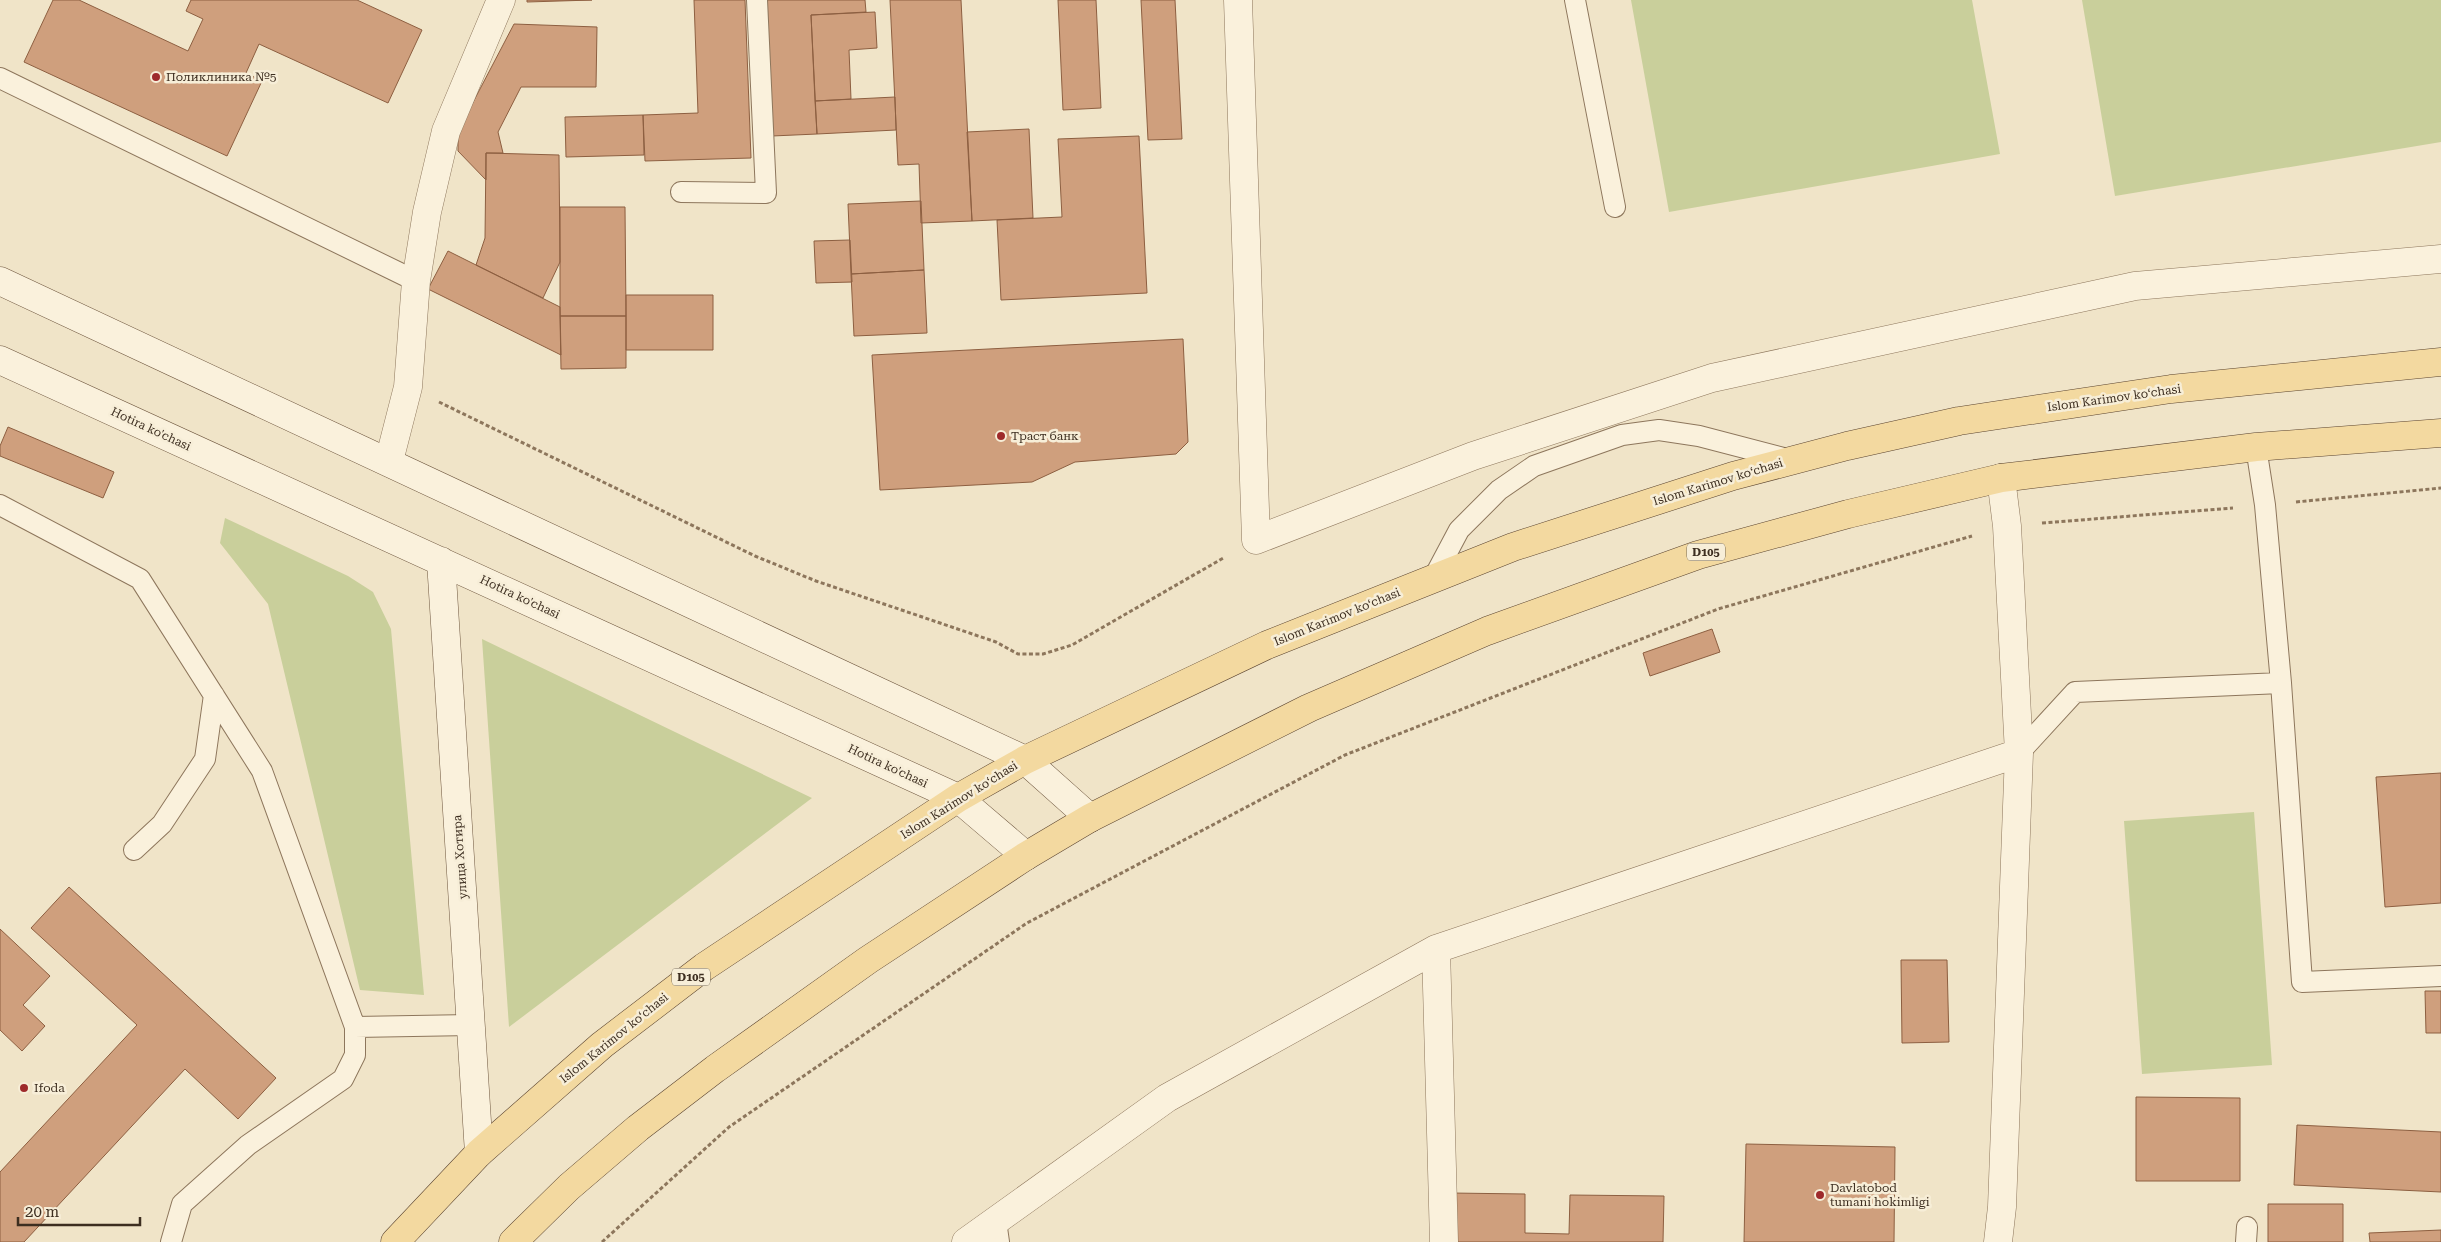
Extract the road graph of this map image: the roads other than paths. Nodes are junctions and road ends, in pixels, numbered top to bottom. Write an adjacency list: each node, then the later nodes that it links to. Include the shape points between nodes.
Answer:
1 (501, 0): 10 (street, via 446,131 427,212)
2 (758, 0): 6 (lane, via 766,193)
3 (1238, 0): 8 (street, via 1256,540 1473,456 1712,378 2135,286)
4 (1574, 0): 7 (lane)
5 (0, 78): 10 (lane)
6 (681, 192)
7 (1616, 207)
8 (2441, 259)
9 (0, 281): 16 (street)
10 (416, 281): 16 (street, via 408,387)
11 (0, 360): 19 (street, Hotira ko'chasi)
12 (2441, 362): 15 (main road, Islom Karimov koʻchasi / D105, via 2142,393 1959,421)
13 (2441, 433): 14 (main road, D105)
14 (2256, 447): 17 (main road, D105); 21 (lane, via 2265,505)
15 (1791, 460): 20 (main road, Islom Karimov koʻchasi / D105, via 1513,547); 20 (lane, via 1699,436 1659,430 1622,435 1534,466 1499,490 1459,530)
16 (389, 461): 24 (street)
17 (2002, 478): 23 (street); 26 (main road, D105, via 1848,514 1698,555 1486,631 1309,708)
18 (0, 505): 22 (lane, via 140,579)
19 (441, 561): 25 (street, Hotira ko'chasi); 31 (street, улица Хотира)
20 (1433, 578): 24 (main road, Islom Karimov koʻchasi / D105, via 1267,645)
21 (2281, 683): 23 (lane, via 2075,692); 30 (lane, via 2302,982)
22 (214, 695): 27 (lane, via 205,760 162,824); 32 (lane, via 262,771)
23 (2019, 753): 29 (street); 40 (street)
24 (1025, 760): 25 (main road, Islom Karimov koʻchasi / D105); 26 (street)
25 (958, 798): 28 (street, Hotira ko'chasi); 33 (main road, Islom Karimov koʻchasi / D105, via 704,967 602,1045)
26 (1090, 818): 28 (main road, D105)
27 (134, 850)
28 (1026, 856): 37 (main road, D105, via 868,960 715,1069 638,1128 569,1187)
29 (1436, 949): 34 (street, via 1167,1098); 39 (street)
30 (2441, 976)
31 (471, 1025): 32 (lane); 33 (street, улица Хотира)
32 (355, 1027): 35 (lane, via 355,1055 343,1079 248,1145 182,1204)
33 (479, 1153): 36 (main road, Islom Karimov koʻchasi / D105)
34 (997, 1231): 38 (street)
35 (171, 1242)
36 (395, 1242)
37 (513, 1242)
38 (966, 1242)
39 (1444, 1242)
40 (1998, 1242)

